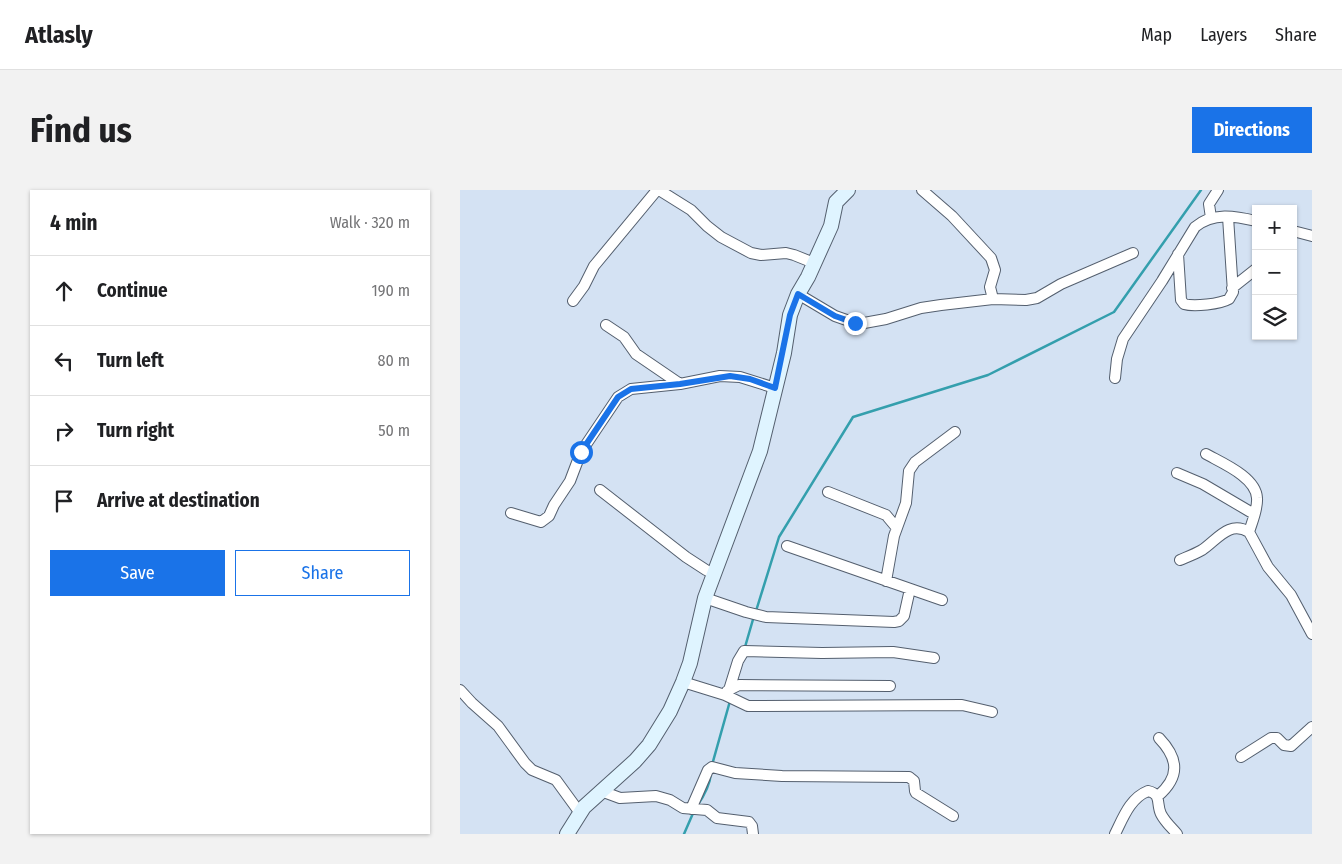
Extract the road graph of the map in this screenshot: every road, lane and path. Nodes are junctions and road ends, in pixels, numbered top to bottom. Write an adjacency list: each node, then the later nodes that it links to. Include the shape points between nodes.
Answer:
1 (658, 190): 12 (street, via 690,210 721,237 751,253 794,254); 17 (street, via 594,266)
2 (848, 190): 12 (street, via 836,202)
3 (922, 190): 16 (street, via 952,216 990,258 995,270 990,288)
4 (1218, 190): 6 (street, via 1209,204)
5 (1228, 217): 6 (street); 7 (street); 14 (street)
6 (1211, 218): 11 (street, via 1195,227)
7 (1252, 220)
8 (1297, 232): 9 (street)
9 (1312, 236)
10 (1133, 254): 16 (street, via 1061,284 1037,298)
11 (1178, 254): 14 (street, via 1184,304 1226,301 1232,296); 19 (street, via 1123,339)
12 (814, 263): 15 (street)
13 (1252, 272): 14 (street)
14 (1232, 288)
15 (798, 294): 16 (street, via 835,316 855,323 886,319 921,308); 21 (street, via 790,315)
16 (993, 299)
17 (573, 301)
18 (606, 325): 20 (street, via 624,337 636,354)
19 (1115, 378)
20 (680, 384): 21 (street, via 730,376); 27 (street, via 637,388 618,397 581,452 570,481 547,518 541,522)
21 (775, 388): 33 (street, via 760,451)
22 (955, 432): 29 (street, via 911,467 907,475 906,503)
23 (1206, 454): 28 (street, via 1252,484 1257,498)
24 (1177, 473): 28 (street, via 1203,484)
25 (600, 490): 33 (street, via 686,557)
26 (828, 492): 29 (street, via 886,515)
27 (510, 513)
28 (1254, 514): 30 (street)
29 (896, 527): 34 (street)
30 (1249, 532): 32 (street, via 1228,529 1201,550); 38 (street, via 1268,566 1291,595)
31 (788, 546): 34 (street)
32 (1180, 560)
33 (714, 574): 36 (street)
34 (886, 581): 35 (street)
35 (910, 589): 36 (street, via 904,616 899,621 759,615); 37 (street)
36 (705, 598): 40 (street, via 690,663)
37 (942, 600)
38 (1312, 634)
39 (934, 658): 43 (street, via 893,652 744,651)
40 (682, 682): 43 (street); 48 (street, via 670,712 649,745)
41 (890, 686): 43 (street, via 739,685)
42 (460, 690): 51 (street, via 498,726 532,770 556,780)
43 (726, 692): 44 (street, via 748,706 962,706)
44 (992, 712)
45 (1312, 727): 47 (street, via 1291,746 1271,738)
46 (1159, 738): 49 (street, via 1173,756 1174,766 1170,784)
47 (1240, 757)
48 (601, 791): 50 (street, via 625,798 656,796); 51 (street)
49 (1158, 796): 55 (street, via 1150,791 1140,795 1126,811); 56 (street, via 1160,813)
50 (691, 810): 52 (street, via 712,767 730,772 782,776 908,777 914,781 916,793); 54 (street, via 707,810 721,819 749,822)
51 (580, 813): 53 (street)
52 (953, 816)
53 (567, 834)
54 (753, 834)
55 (1115, 834)
56 (1177, 834)

